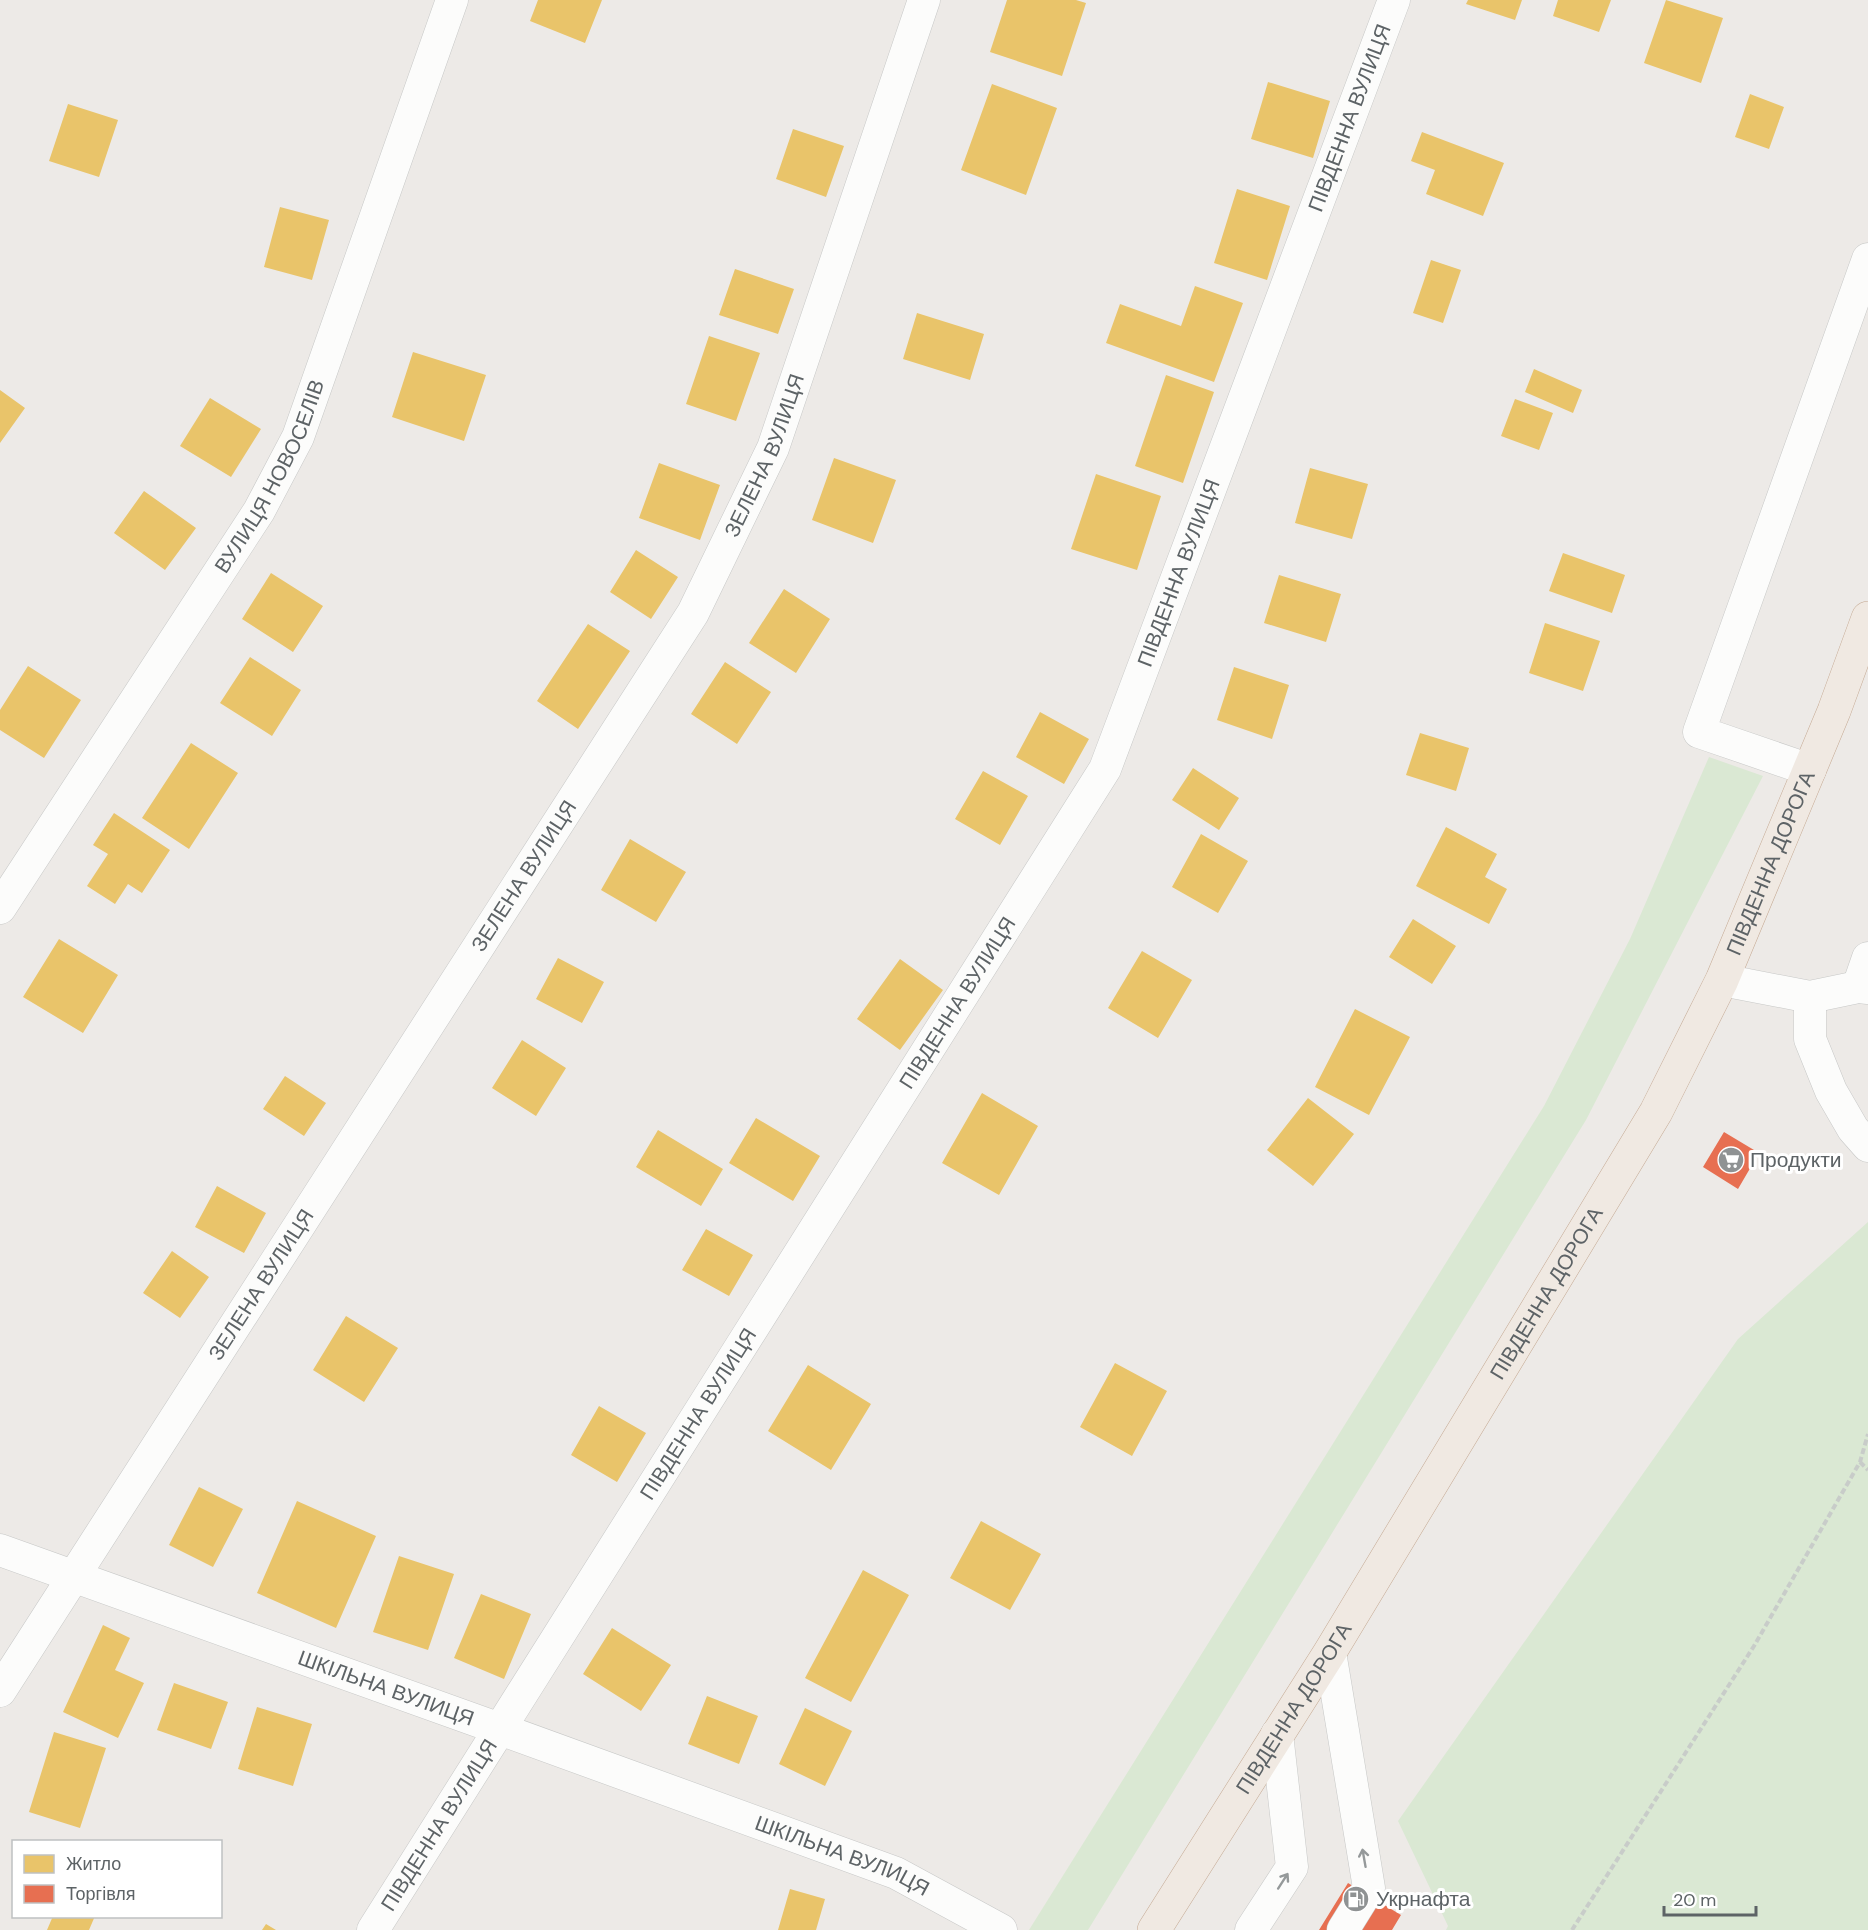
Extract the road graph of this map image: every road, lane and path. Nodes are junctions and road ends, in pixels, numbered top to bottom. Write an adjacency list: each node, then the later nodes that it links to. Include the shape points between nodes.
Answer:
1 (452, 0): 7 (street, ВУЛИЦЯ НОВОСЕЛІВ, via 298,437 259,511)
2 (924, 0): 16 (street, ЗЕЛЕНА ВУЛИЦЯ, via 773,448 693,613)
3 (1394, 0): 19 (street, ПІВДЕННА ВУЛИЦЯ, via 1105,770)
4 (1868, 259): 6 (street, via 1699,732)
5 (1868, 618): 6 (highway, ПІВДЕННА ДОРОГА)
6 (1810, 770): 9 (highway, ПІВДЕННА ДОРОГА)
7 (0, 908)
8 (1865, 978): 10 (street)
9 (1722, 980): 10 (street); 17 (highway, ПІВДЕННА ДОРОГА, via 1651,1122)
10 (1810, 997): 11 (street, via 1810,1039 1818,1060 1853,1129)
11 (1868, 1146)
12 (1868, 1434): 13 (path)
13 (1860, 1462): 14 (path); 26 (path, via 1754,1646)
14 (1868, 1470)
15 (0, 1550): 16 (street, ШКІЛЬНА ВУЛИЦЯ)
16 (73, 1576): 18 (street, ЗЕЛЕНА ВУЛИЦЯ); 19 (street, ШКІЛЬНА ВУЛИЦЯ)
17 (1330, 1652): 20 (highway, ПІВДЕННА ДОРОГА); 25 (street, one-way to 17, via 1369,1887)
18 (0, 1691)
19 (500, 1729): 21 (street, ПІВДЕННА ВУЛИЦЯ); 22 (street, ШКІЛЬНА ВУЛИЦЯ, via 896,1873)
20 (1277, 1734): 23 (highway, ПІВДЕННА ДОРОГА); 24 (street, one-way to 20, via 1292,1867)
21 (373, 1930)
22 (1001, 1930)
23 (1154, 1930)
24 (1251, 1930)
25 (1343, 1930)
26 (1572, 1930)

